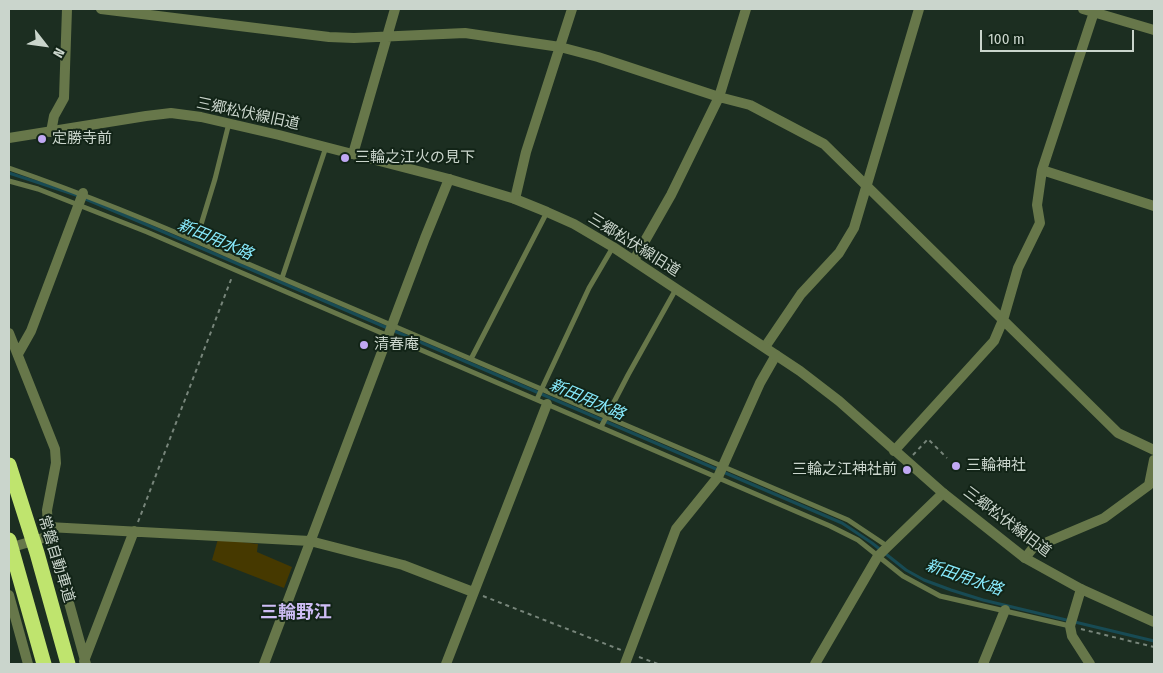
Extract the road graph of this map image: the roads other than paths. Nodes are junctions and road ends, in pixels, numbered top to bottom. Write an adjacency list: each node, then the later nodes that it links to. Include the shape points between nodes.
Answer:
1 (67, 9): 14 (street, via 64,98 54,116)
2 (101, 9): 10 (street, via 329,37)
3 (395, 9): 10 (street)
4 (572, 9): 11 (street)
5 (746, 9): 12 (street)
6 (919, 9): 22 (street)
7 (1083, 9): 8 (street)
8 (1094, 12): 9 (street); 19 (street)
9 (1154, 30)
10 (387, 36): 11 (street, via 465,34); 17 (street)
11 (560, 47): 12 (street); 24 (street, via 526,152)
12 (719, 97): 22 (street, via 750,105 824,144); 30 (street, via 671,195)
13 (229, 123): 14 (street, 三郷松伏線旧道, via 171,114); 16 (street, 三郷松伏線旧道); 28 (lane)
14 (51, 132): 15 (street, 三郷松伏線旧道)
15 (9, 138)
16 (326, 148): 17 (street, 三郷松伏線旧道); 31 (lane)
17 (353, 154): 20 (street, 三郷松伏線旧道)
18 (9, 168): 23 (lane)
19 (1042, 170): 26 (street); 33 (street, via 1037,205 1040,223 1018,268)
20 (449, 179): 24 (street, 三郷松伏線旧道); 34 (street)
21 (9, 181): 25 (lane)
22 (866, 186): 33 (street); 37 (street, via 854,228 839,253 801,294)
23 (83, 193): 25 (street); 28 (lane)
24 (516, 199): 27 (street, 三郷松伏線旧道)
25 (78, 204): 36 (lane); 38 (street, via 32,331)
26 (1154, 206)
27 (547, 212): 29 (street, 三郷松伏線旧道); 40 (lane)
28 (196, 240): 31 (lane)
29 (613, 247): 30 (street, 三郷松伏線旧道); 41 (lane, via 589,288)
30 (634, 260): 32 (street, 三郷松伏線旧道)
31 (282, 278): 34 (lane)
32 (676, 289): 37 (street, 三郷松伏線旧道); 43 (lane)
33 (1004, 320): 47 (street, via 1118,434); 48 (street, via 994,341)
34 (393, 325): 36 (street); 40 (lane)
35 (9, 333): 38 (street)
36 (389, 335): 42 (lane); 57 (street)
37 (765, 347): 39 (street, 三郷松伏線旧道)
38 (18, 354): 55 (street, via 55,450 56,464 47,510)
39 (776, 355): 48 (street, 三郷松伏線旧道, via 834,397); 51 (street)
40 (471, 359): 41 (lane)
41 (542, 388): 42 (lane); 43 (lane)
42 (542, 401): 44 (lane); 63 (street)
43 (606, 417): 44 (lane); 45 (lane)
44 (601, 427): 46 (lane)
45 (660, 439): 46 (lane); 51 (lane)
46 (655, 450): 52 (lane)
47 (1154, 450)
48 (894, 451): 53 (street, 三郷松伏線旧道)
49 (1154, 460): 61 (street, via 1149,485 1104,518 1033,548)
50 (9, 465): 71 (highway, 常磐自動車道)
51 (723, 466): 52 (street); 58 (lane, via 848,520)
52 (718, 477): 60 (lane, via 836,529 858,540); 74 (street, via 676,529)
53 (944, 493): 58 (street); 61 (street, 三郷松伏線旧道)
54 (134, 531): 55 (street); 57 (street); 68 (street)
55 (49, 532): 59 (street); 68 (street)
56 (9, 540): 70 (highway)
57 (310, 541): 63 (street, via 402,565); 72 (street)
58 (887, 546): 60 (street)
59 (9, 548)
60 (878, 556): 65 (lane, via 903,576 940,596); 75 (street)
61 (1025, 558): 62 (street, 三郷松伏線旧道)
62 (1081, 589): 66 (street); 67 (street, 三郷松伏線旧道)
63 (473, 592): 73 (street)
64 (9, 595): 69 (street)
65 (1005, 610): 66 (lane); 76 (street)
66 (1071, 621): 77 (street, via 1072,636)
67 (1154, 622)
68 (84, 663)
69 (28, 664)
70 (44, 664)
71 (68, 664)
72 (264, 664)
73 (446, 664)
74 (625, 664)
75 (815, 664)
76 (983, 664)
77 (1090, 664)

